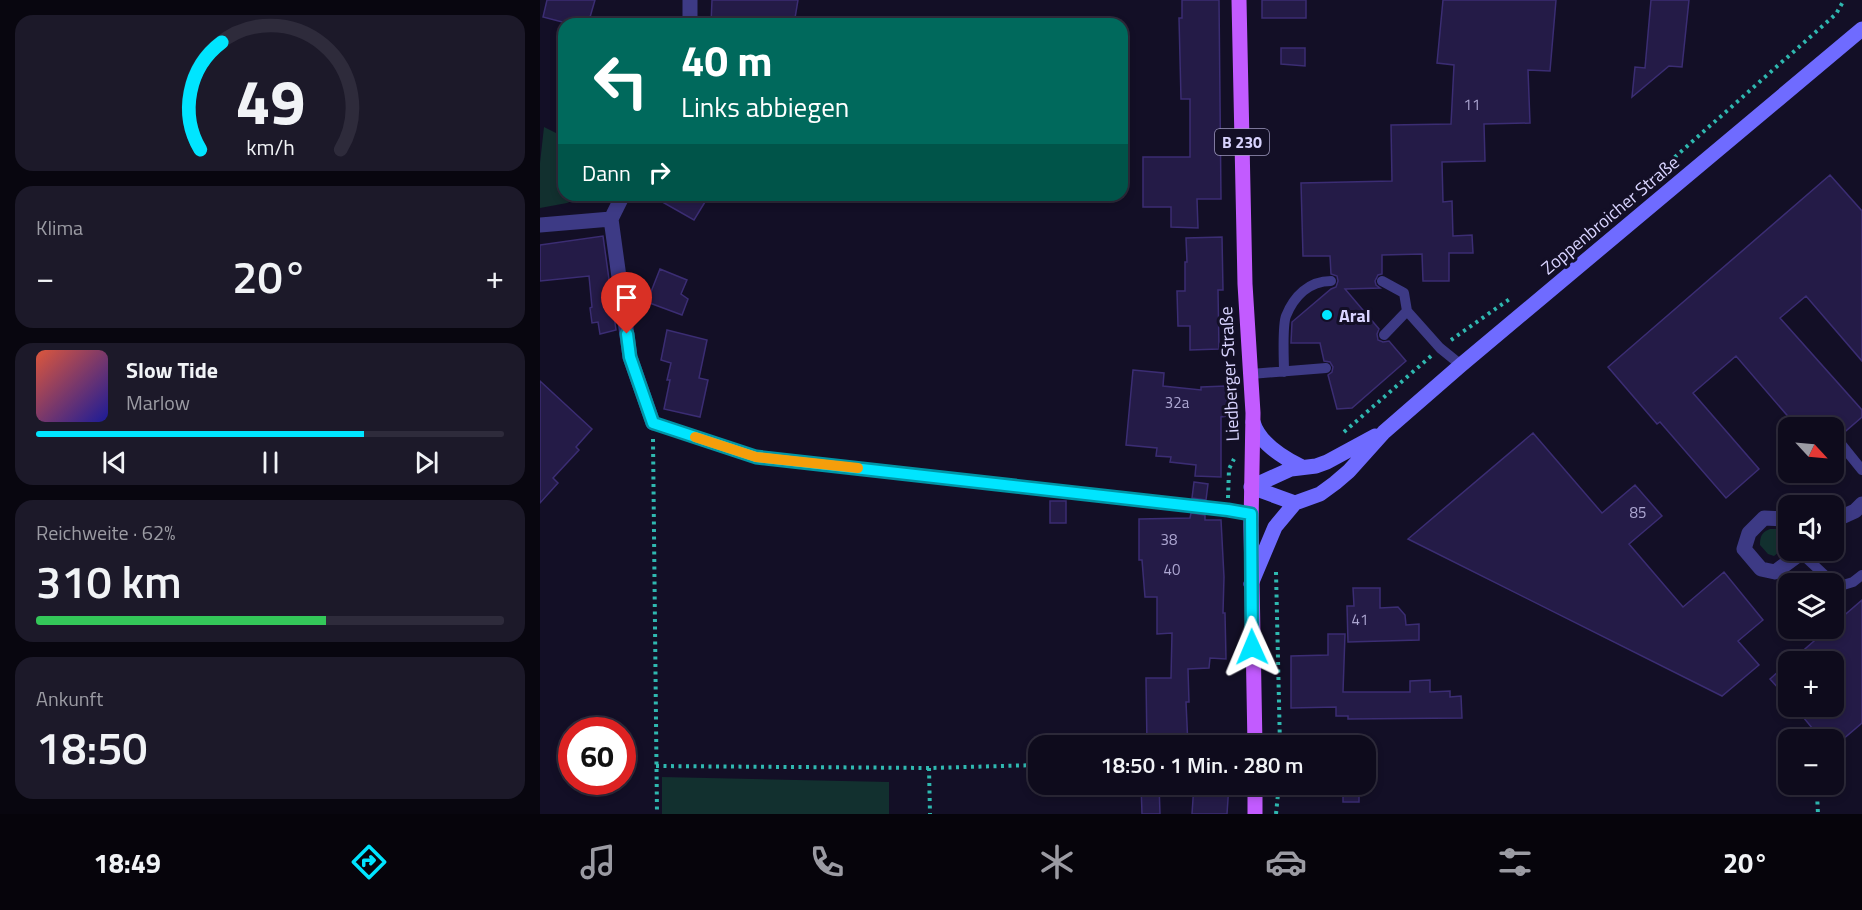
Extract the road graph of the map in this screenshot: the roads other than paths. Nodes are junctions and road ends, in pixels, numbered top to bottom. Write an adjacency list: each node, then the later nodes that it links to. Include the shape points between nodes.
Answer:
1 (690, 0): 3 (street)
2 (1239, 0): 15 (main road, Liedberger Straße / B 230, via 1245,284)
3 (690, 18)
4 (1862, 29): 12 (main road, Zoppenbroicher Straße)
5 (619, 201): 6 (street)
6 (611, 219): 7 (street); 17 (street, via 630,357)
7 (540, 225)
8 (1331, 281): 14 (lane, via 1303,289 1285,317)
9 (1382, 281): 10 (lane, via 1404,293)
10 (1407, 311): 11 (lane); 12 (lane, via 1440,348)
11 (1384, 335)
12 (1461, 364): 18 (main road, Zoppenbroicher Straße)
13 (1326, 368): 14 (lane)
14 (1284, 372): 15 (lane)
15 (1251, 374): 16 (main road, Liedberger Straße / B 230)
16 (1253, 422): 20 (main road, via 1263,441); 22 (main road, Liedberger Straße / B 230)
17 (653, 423): 25 (lane, via 756,457)
18 (1384, 432): 20 (main road, Zoppenbroicher Straße, via 1327,462); 23 (main road, Zoppenbroicher Straße, via 1335,483 1320,494)
19 (1844, 448): 21 (lane)
20 (1300, 466): 22 (main road, Zoppenbroicher Straße)
21 (1862, 470)
22 (1251, 487): 23 (main road); 25 (main road, Liedberger Straße / B 230)
23 (1295, 503): 31 (main road, via 1275,527)
24 (1862, 504): 26 (street)
25 (1251, 514): 31 (main road, Liedberger Straße / B 230)
26 (1844, 516)
27 (1778, 519): 28 (street, via 1764,518 1749,533 1744,549 1761,569 1775,572)
28 (1790, 561)
29 (1812, 561): 30 (lane, via 1840,586)
30 (1862, 575)
31 (1251, 585): 32 (main road, Liedberger Straße / B 230)
32 (1255, 735)
33 (1255, 795): 34 (main road)
34 (1255, 814)

